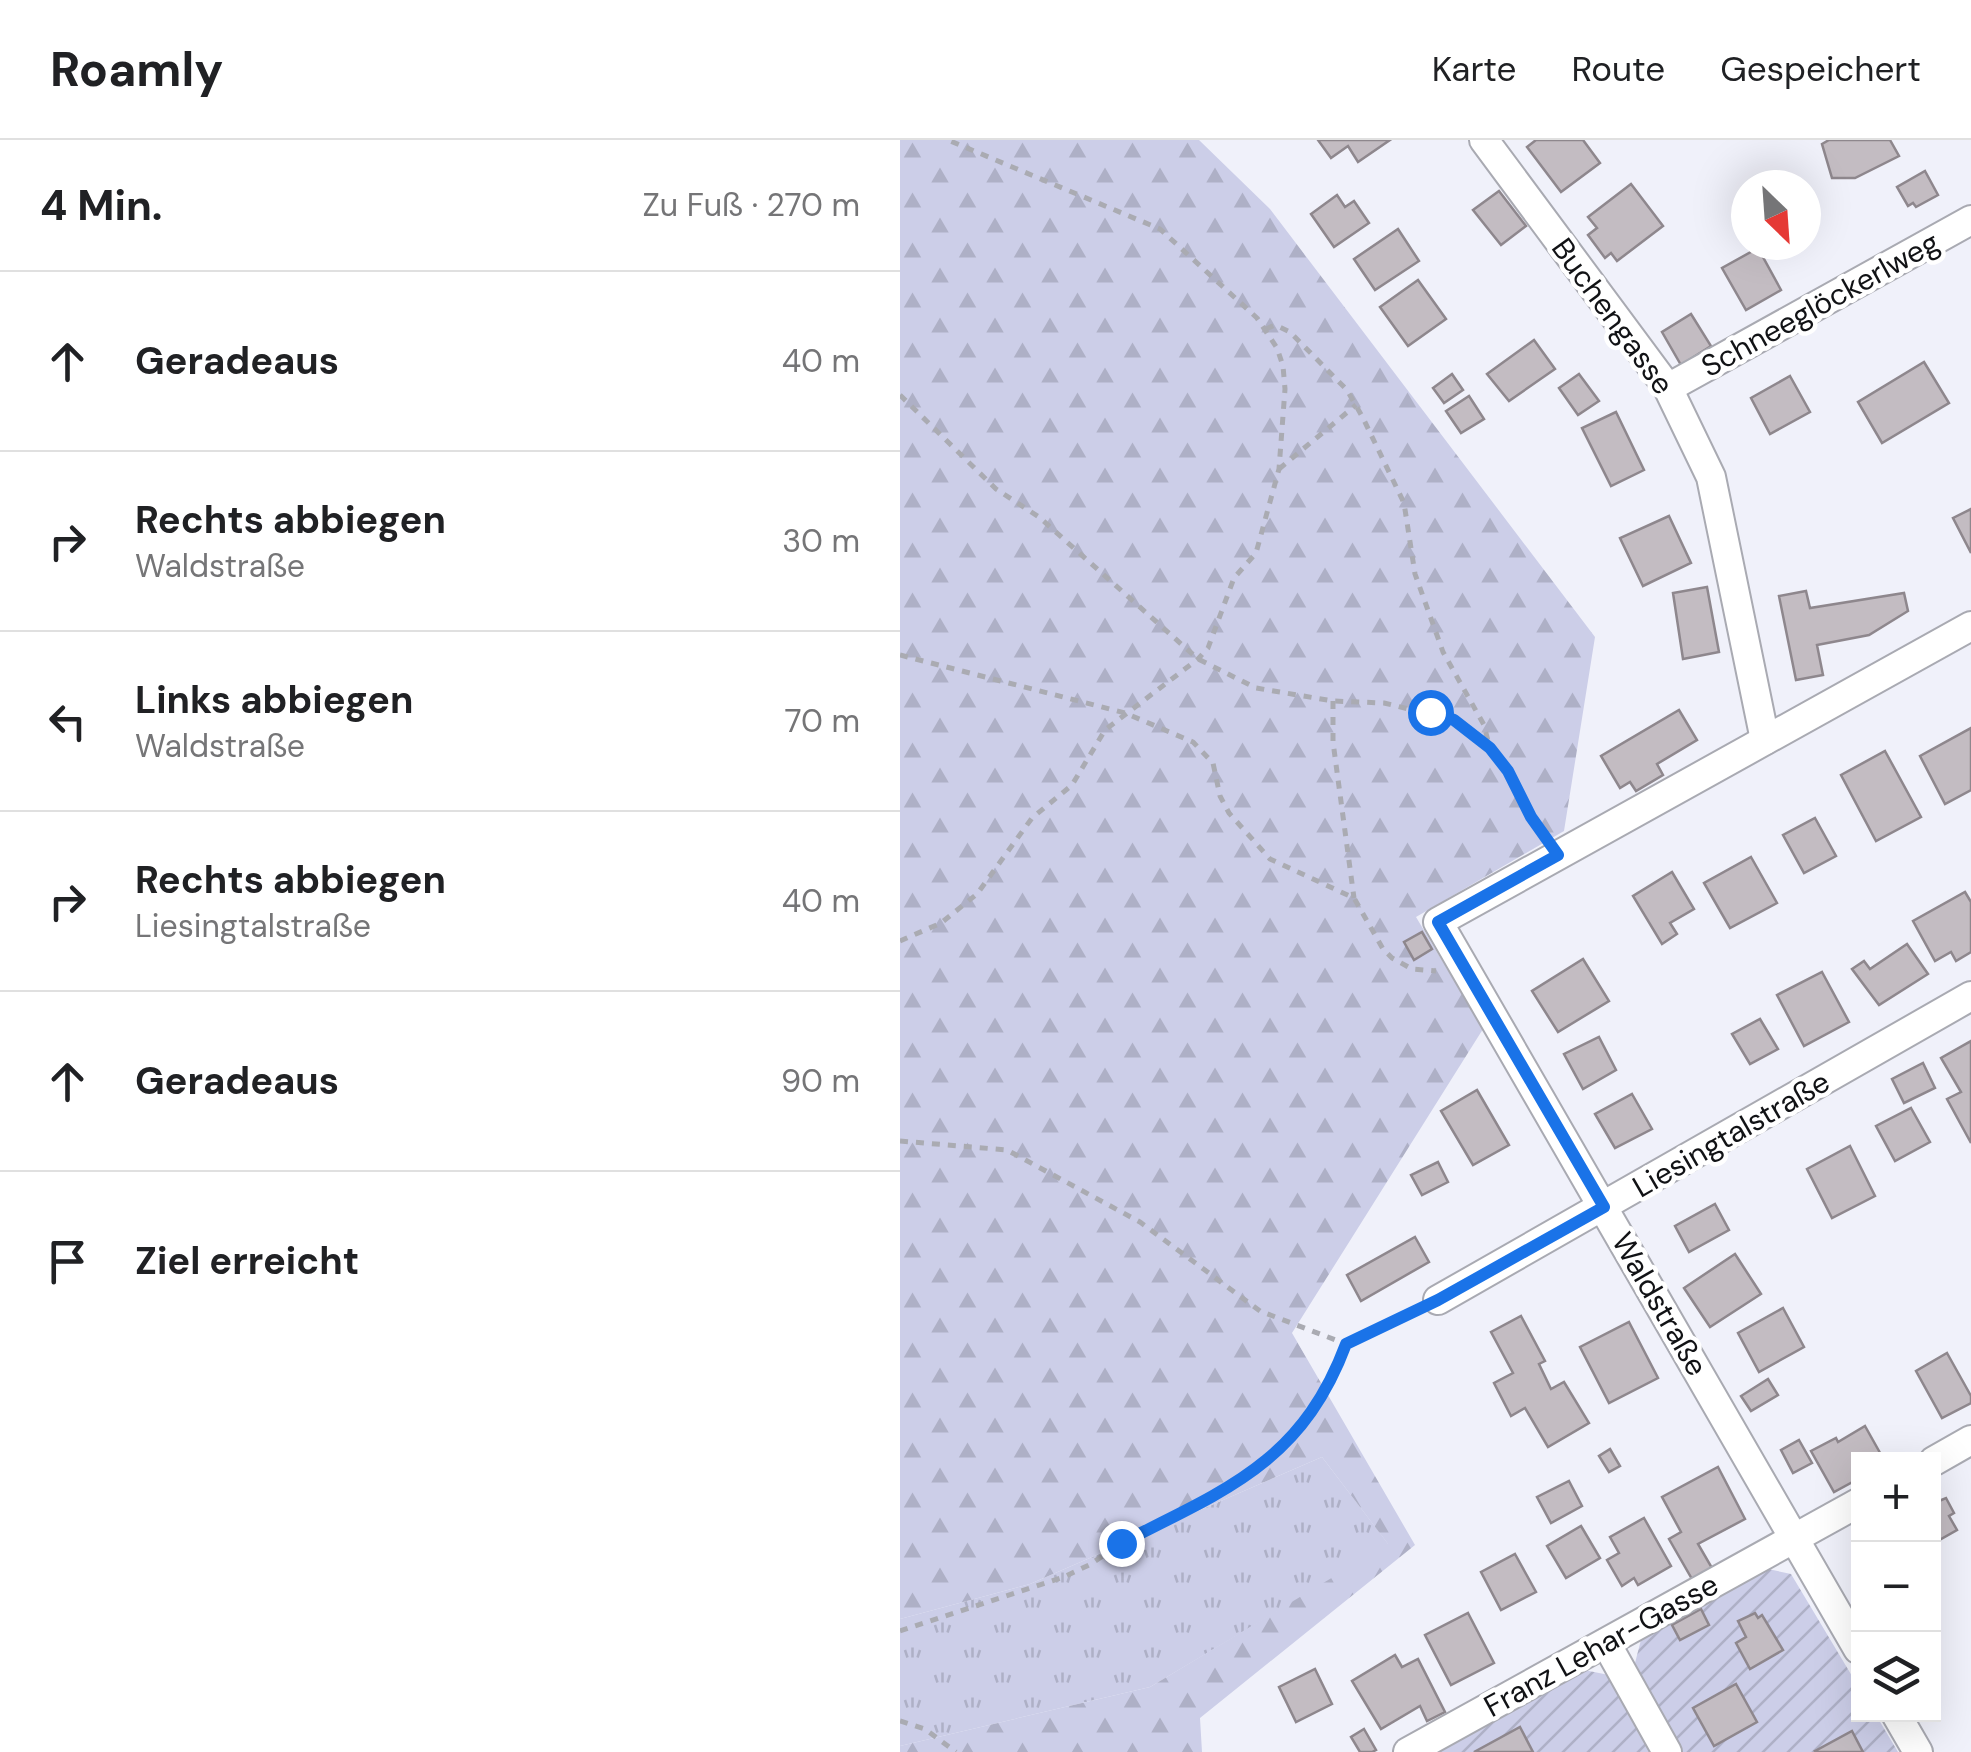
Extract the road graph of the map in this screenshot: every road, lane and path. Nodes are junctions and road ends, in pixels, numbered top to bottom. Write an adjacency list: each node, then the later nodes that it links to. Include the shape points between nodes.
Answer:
1 (948, 140): 4 (path, via 1160,228)
2 (1484, 140): 5 (street, Buchengasse)
3 (1971, 220): 5 (street, Schneeglöckerlweg)
4 (1266, 329): 7 (path, via 1276,325 1290,332); 8 (path, via 1283,366)
5 (1668, 388): 14 (street, Buchengasse, via 1711,477)
6 (900, 395): 11 (path, via 996,489 1052,529)
7 (1356, 405): 8 (path); 15 (path, via 1404,503 1418,584)
8 (1279, 469): 11 (path, via 1256,552 1234,578)
9 (1971, 626): 14 (street, Waldstraße)
10 (900, 655): 13 (path)
11 (1198, 660): 12 (path, via 1256,688); 13 (path)
12 (1333, 700): 15 (path, via 1430,712 1454,720); 17 (path, via 1332,742)
13 (1126, 714): 17 (path, via 1205,751 1229,814 1270,858); 18 (path, via 1106,730 1072,785 1032,818 977,894 941,923)
14 (1765, 740): 16 (street, Waldstraße)
15 (1490, 748): 16 (path)
16 (1558, 855): 19 (street, Waldstraße, via 1438,922)
17 (1354, 898): 19 (path, via 1392,958 1429,972)
18 (900, 941)
19 (1462, 963): 22 (street, Waldstraße)
20 (1971, 996): 22 (street, Liesingtalstraße)
21 (900, 1141): 24 (path, via 1007,1150 1140,1222 1260,1311)
22 (1604, 1207): 23 (street, Liesingtalstraße); 28 (street, Waldstraße)
23 (1438, 1300): 24 (path)
24 (1346, 1344): 29 (path, via 1308,1415 1261,1467 1064,1578)
25 (1971, 1440): 26 (street)
26 (1941, 1457)
27 (1851, 1507): 28 (street, Franz Lehar-Gasse)
28 (1795, 1538): 30 (street, Waldstraße); 31 (street, Franz Lehar-Gasse)
29 (900, 1632)
30 (1851, 1637)
31 (1606, 1642): 35 (street, Franz Lehar-Gasse); 36 (street)
32 (900, 1721): 34 (path, via 925,1729)
33 (1901, 1722): 37 (street)
34 (954, 1752)
35 (1408, 1752)
36 (1667, 1752)
37 (1918, 1752)

